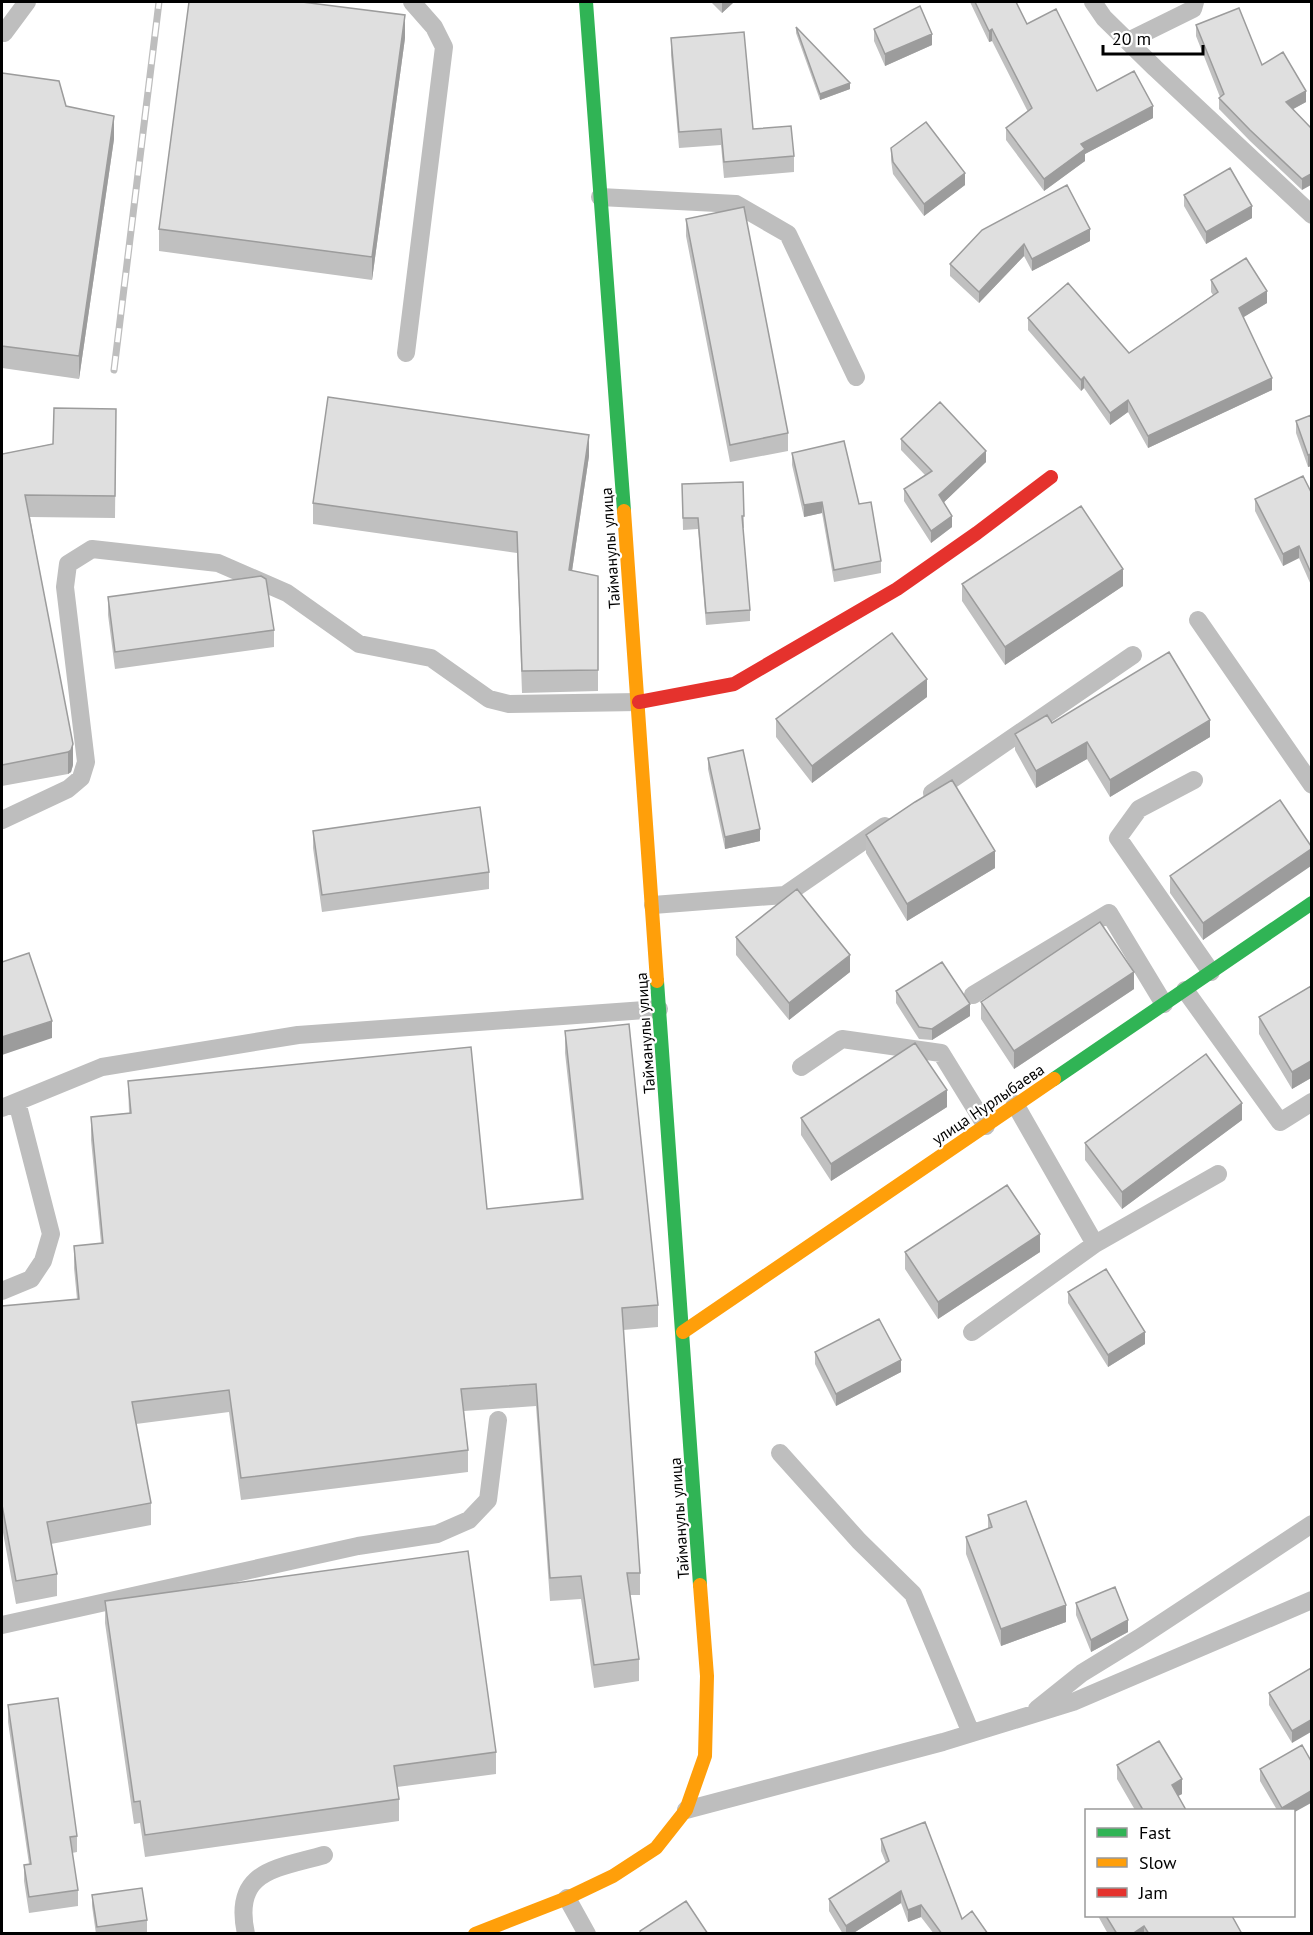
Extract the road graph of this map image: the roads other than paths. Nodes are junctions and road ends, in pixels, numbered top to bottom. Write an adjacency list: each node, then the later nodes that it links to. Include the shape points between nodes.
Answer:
1 (27, 2): 6 (lane)
2 (412, 2): 10 (lane, via 434,27 444,47)
3 (586, 2): 8 (street, Тайманулы улица)
4 (1093, 2): 7 (lane)
5 (1195, 2): 7 (lane, via 1192,9)
6 (4, 33)
7 (1128, 41): 9 (lane)
8 (600, 197): 11 (lane, via 736,204 788,234); 15 (street, Тайманулы улица)
9 (1311, 215)
10 (406, 353)
11 (856, 377)
12 (1051, 477): 15 (street, via 897,589 734,684)
13 (1198, 620): 17 (lane)
14 (1133, 654): 18 (lane)
15 (639, 702): 20 (lane, via 509,704 489,699 430,658 359,644 287,593 218,563 92,549 68,564 65,587 86,762 81,778 68,789); 22 (street, Тайманулы улица)
16 (1194, 780): 23 (lane, via 1139,809 1118,838)
17 (1311, 785)
18 (920, 801)
19 (901, 815): 22 (lane, via 785,895)
20 (2, 820)
21 (1311, 903): 23 (street, улица Нурлыбаева)
22 (653, 905): 27 (street, Тайманулы улица)
23 (1211, 972): 24 (street, улица Нурлыбаева)
24 (1185, 990): 26 (street, улица Нурлыбаева); 29 (lane, via 1280,1122)
25 (973, 994): 26 (lane, via 1109,913)
26 (1164, 1004): 30 (street, улица Нурлыбаева)
27 (659, 1010): 31 (lane, via 298,1035 102,1067); 36 (street, Тайманулы улица)
28 (801, 1067): 32 (lane, via 842,1039 941,1053)
29 (1311, 1102)
30 (1016, 1104): 32 (street, улица Нурлыбаева); 34 (lane)
31 (9, 1105): 35 (lane, via 51,1234 43,1261 31,1279)
32 (986, 1126): 36 (street, улица Нурлыбаева)
33 (1218, 1174): 34 (lane)
34 (1095, 1244): 37 (lane)
35 (2, 1291)
36 (682, 1332): 45 (street, Тайманулы улица, via 707,1676 705,1756)
37 (972, 1332)
38 (498, 1420): 42 (lane, via 488,1500 469,1520 437,1534 358,1546)
39 (780, 1453): 44 (lane, via 913,1594)
40 (1311, 1524): 43 (lane, via 1082,1673)
41 (1311, 1600): 43 (lane, via 1073,1702)
42 (2, 1625)
43 (1029, 1716): 44 (lane)
44 (971, 1733): 45 (lane)
45 (686, 1810): 47 (street, Тайманулы улица, via 656,1848 613,1876)
46 (324, 1855): 48 (lane, via 264,1872 247,1889 242,1916)
47 (567, 1898): 49 (street, Тайманулы улица); 50 (lane)
48 (246, 1934)
49 (475, 1934)
50 (587, 1934)

